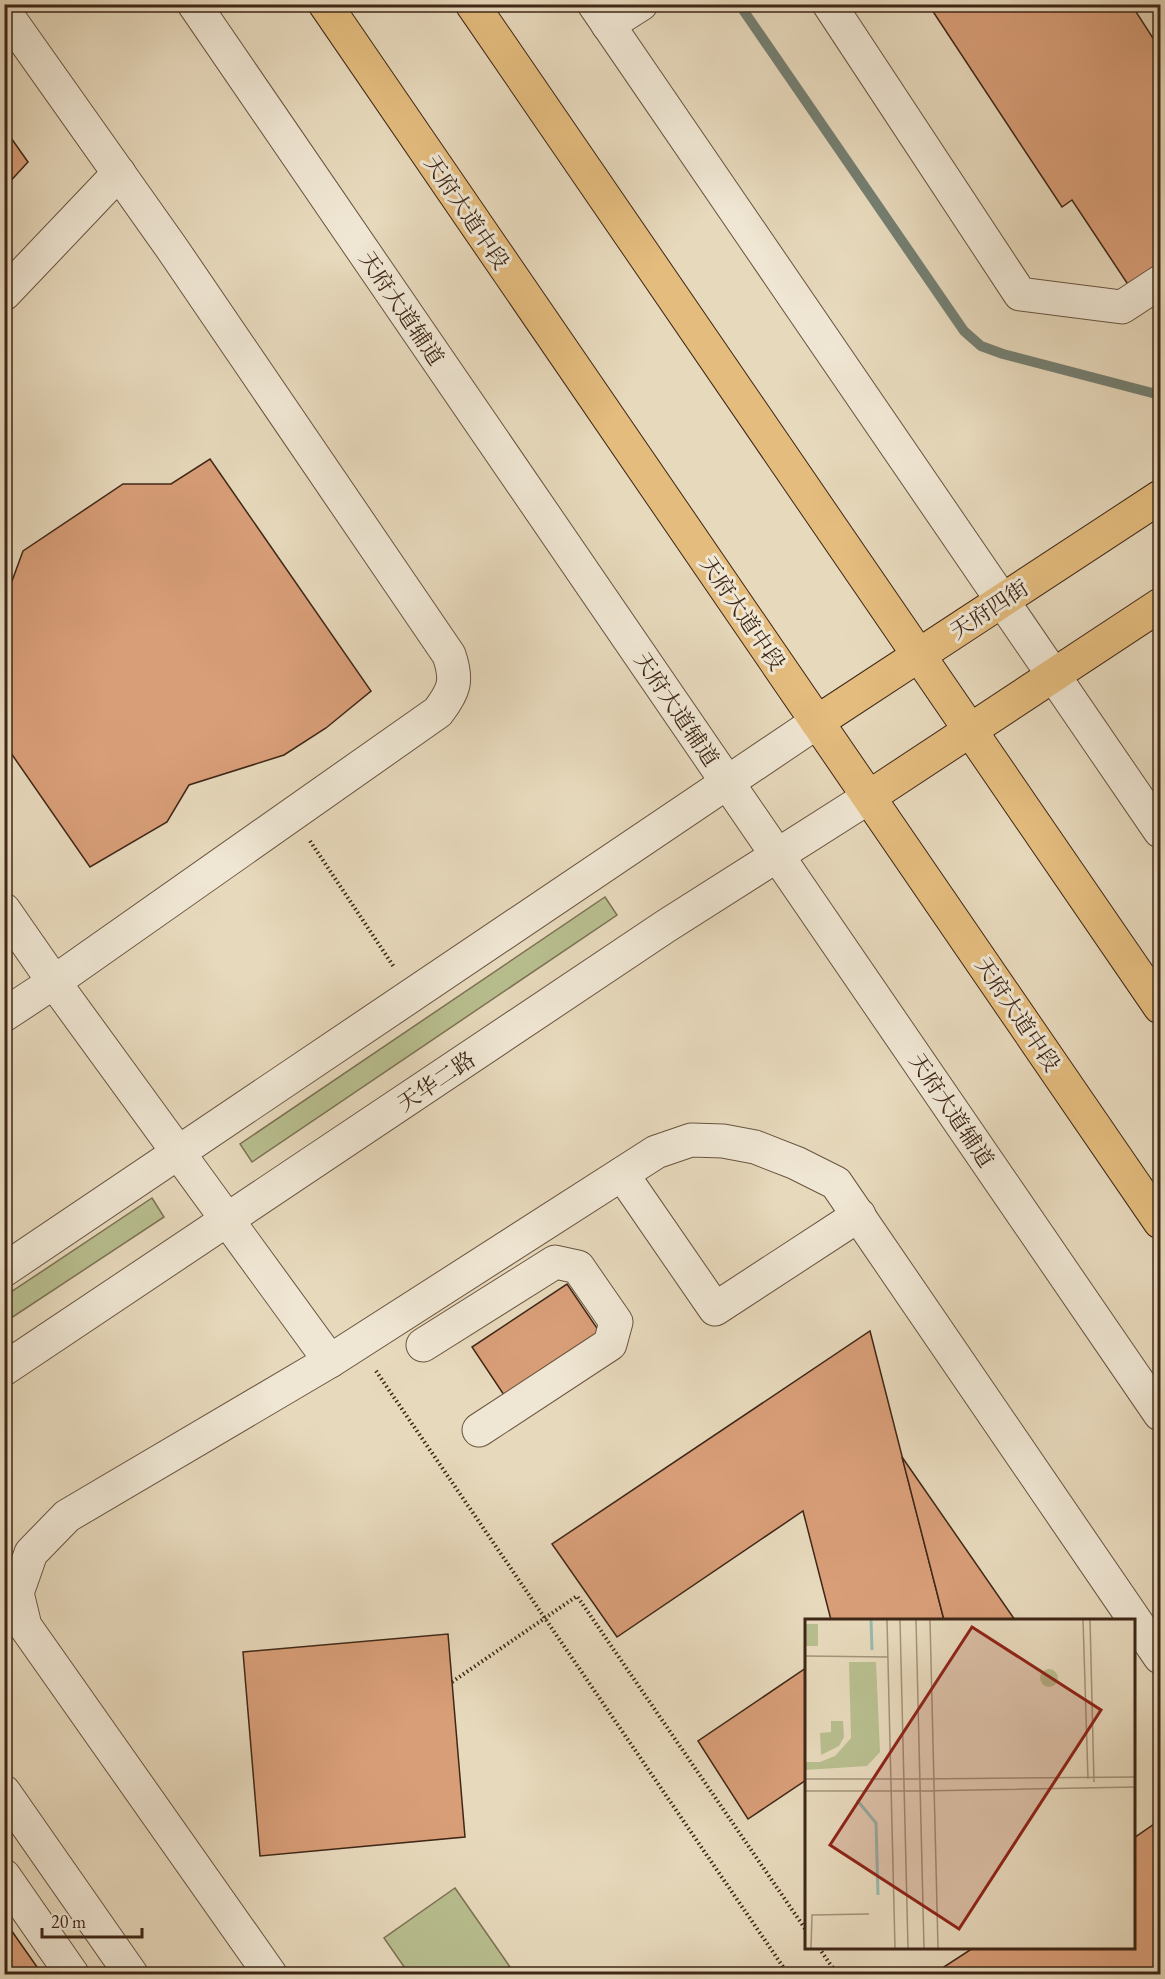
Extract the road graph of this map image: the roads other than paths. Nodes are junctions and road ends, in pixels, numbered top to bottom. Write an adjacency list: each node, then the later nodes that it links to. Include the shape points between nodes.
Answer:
1 (194, 4): 18 (street, 天府大道辅道)
2 (325, 4): 16 (main road, 天府大道中段)
3 (472, 4): 14 (main road)
4 (642, 4): 7 (street)
5 (829, 4): 9 (street, via 1020,294 1122,307)
6 (4, 11): 8 (street)
7 (602, 15): 12 (street)
8 (119, 173): 10 (street); 23 (street, via 449,655 455,673 451,694 438,712)
9 (1161, 282)
10 (4, 294)
11 (1161, 497): 12 (main road, 天府四街)
12 (1002, 601): 14 (main road, 天府四街); 15 (street)
13 (1161, 605): 15 (main road)
14 (919, 655): 16 (main road, 天府四街); 17 (main road)
15 (1054, 675): 17 (main road); 20 (street)
16 (817, 722): 18 (street); 19 (main road, 天府大道中段)
17 (971, 730): 19 (main road); 24 (main road)
18 (727, 782): 21 (street, 天府大道辅道); 26 (street)
19 (869, 797): 21 (street, 天华二路); 30 (main road, 天府大道中段)
20 (1161, 831)
21 (777, 855): 29 (street, 天华二路); 35 (street, 天府大道辅道)
22 (4, 910): 23 (street)
23 (54, 982): 25 (street); 26 (street)
24 (1161, 1007)
25 (4, 1016)
26 (178, 1152): 29 (street); 31 (street)
27 (622, 1174): 28 (street, via 656,1152 691,1140 723,1141 755,1147 836,1183); 28 (street, via 716,1309); 33 (street)
28 (859, 1215): 37 (street)
29 (227, 1221): 33 (street); 34 (street, 天华二路)
30 (1161, 1222)
31 (4, 1270)
32 (423, 1345): 36 (street, via 555,1262 578,1267 616,1322 610,1344)
33 (330, 1361): 42 (street, via 67,1516 31,1554 17,1593 25,1626)
34 (4, 1369)
35 (1161, 1414)
36 (479, 1430)
37 (1161, 1657)
38 (4, 1792): 41 (street)
39 (4, 1876): 40 (street)
40 (72, 1974)
41 (131, 1974)
42 (270, 1974)

